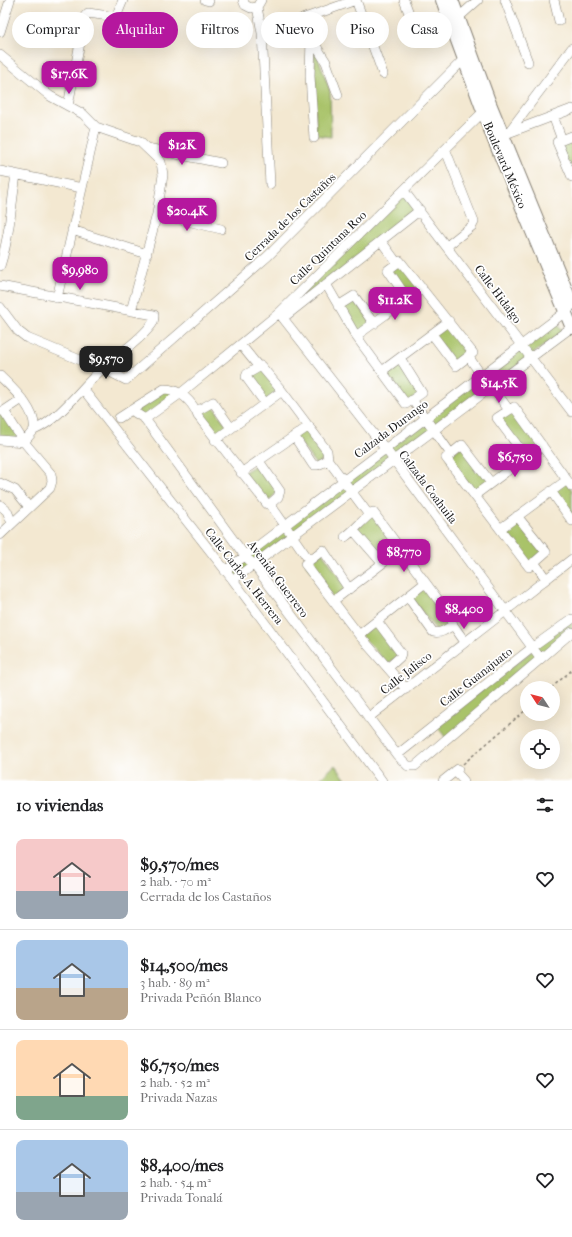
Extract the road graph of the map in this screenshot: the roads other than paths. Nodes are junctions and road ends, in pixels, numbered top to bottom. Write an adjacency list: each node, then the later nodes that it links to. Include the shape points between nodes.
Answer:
1 (0, 0): 11 (street)
2 (123, 0): 28 (street, via 116,17 88,13 84,16)
3 (244, 0): 12 (street, via 248,8)
4 (356, 0): 14 (street); 26 (street)
5 (404, 0): 15 (street)
6 (442, 0): 24 (main road, Boulevard México)
7 (452, 0): 16 (main road, Boulevard México)
8 (478, 0): 16 (street)
9 (505, 0): 25 (street)
10 (554, 0): 17 (street)
11 (10, 2): 18 (street)
12 (261, 2): 13 (street)
13 (261, 12)
14 (321, 12)
15 (409, 12)
16 (459, 17): 24 (main road, Boulevard México)
17 (559, 21)
18 (0, 32)
19 (263, 48): 43 (street)
20 (311, 48): 35 (street)
21 (317, 48): 27 (street, via 326,62)
22 (572, 48): 33 (street)
23 (0, 55): 28 (street, via 50,96)
24 (468, 55): 30 (main road, Boulevard México); 33 (main road, Boulevard México); 78 (street, Cerrada de los Castaños, via 323,203 238,284 126,380)
25 (528, 62)
26 (382, 74)
27 (338, 95)
28 (68, 106): 32 (street, via 83,114)
29 (572, 109): 31 (street)
30 (483, 112): 33 (main road, Boulevard México); 38 (street, Calle Quintana Roo)
31 (553, 116): 33 (street); 36 (street)
32 (96, 127): 37 (street, via 140,142); 44 (street)
33 (501, 135): 62 (main road, Boulevard México)
34 (572, 136): 36 (street)
35 (314, 138)
36 (562, 140): 42 (street, via 558,142)
37 (147, 148): 39 (street); 47 (street, via 161,162 163,170)
38 (446, 150): 45 (street, Calle Quintana Roo); 51 (street, via 474,222)
39 (221, 163)
40 (0, 171): 41 (street)
41 (16, 175): 44 (street); 54 (street, via 10,230)
42 (572, 177)
43 (270, 184)
44 (82, 188): 49 (street)
45 (404, 191): 46 (street, Calle Hidalgo); 64 (street, Calle Quintana Roo)
46 (420, 210): 50 (street, Calle Quintana Roo); 51 (street, Calle Hidalgo)
47 (157, 214): 48 (street); 52 (street)
48 (221, 229)
49 (72, 230): 52 (street); 58 (street)
50 (381, 241): 53 (street); 55 (street, Calle Quintana Roo)
51 (447, 246): 71 (street, Calle Hidalgo)
52 (147, 254): 63 (street)
53 (397, 263): 57 (street, via 400,261); 59 (street, via 388,270)
54 (0, 266)
55 (326, 284): 60 (street); 64 (street, Calle Quintana Roo)
56 (0, 286): 58 (street)
57 (422, 288): 59 (street); 65 (street)
58 (57, 298): 63 (street)
59 (407, 298): 66 (street)
60 (338, 306): 66 (street, via 354,296); 69 (street)
61 (0, 307): 76 (street, via 18,331 27,338)
62 (570, 308): 67 (main road, Boulevard México); 71 (street, Calzada Durango)
63 (131, 311): 76 (street, via 154,315 152,324)
64 (281, 316): 70 (street, Calle Quintana Roo); 105 (street, Calzada Coahuila)
65 (449, 321): 68 (street); 72 (street, via 473,353)
66 (374, 324): 69 (street)
67 (572, 327): 74 (street)
68 (432, 334): 72 (street, via 456,366); 73 (street)
69 (356, 336): 77 (street)
70 (241, 345): 75 (street); 84 (street, Calle Quintana Roo)
71 (522, 345): 74 (street, Calle Hidalgo); 80 (street, Calzada Durango)
72 (468, 356): 80 (street)
73 (400, 358): 77 (street); 86 (street, via 422,393)
74 (531, 358): 81 (street); 92 (street, Calle Hidalgo)
75 (258, 366): 83 (street, via 264,367); 87 (street, via 246,377)
76 (102, 369): 82 (street)
77 (382, 371): 86 (street, via 406,404)
78 (112, 373)
79 (0, 376): 85 (street)
80 (482, 376): 95 (street, Calzada Durango)
81 (492, 387): 89 (street); 99 (street)
82 (83, 389): 98 (street, via 44,426); 139 (street, Calle Carlos A. Herrera)
83 (282, 391): 87 (street); 96 (street)
84 (181, 393): 88 (street, via 164,389); 91 (street); 94 (street, Calle Quintana Roo)
85 (22, 399): 90 (street); 98 (street, via 34,420)
86 (413, 401): 95 (street)
87 (265, 403): 97 (street)
88 (131, 410): 93 (street); 94 (street, Avenida Guerrero)
89 (509, 410): 104 (street, via 514,407); 107 (street, via 497,418)
90 (2, 411): 103 (street)
91 (197, 411): 97 (street, via 214,402); 102 (street)
92 (572, 412)
93 (119, 418)
94 (145, 419): 133 (street, Avenida Guerrero)
95 (425, 419): 99 (street); 105 (street, Calzada Durango)
96 (309, 426): 100 (street); 108 (street, via 327,452)
97 (232, 428): 102 (street)
98 (34, 430): 103 (street)
99 (433, 430): 106 (street); 109 (street)
100 (294, 436): 108 (street, via 313,465); 110 (street)
101 (0, 440): 103 (street)
102 (215, 440): 111 (street)
103 (24, 442): 121 (street, via 51,474 52,481 50,488)
104 (542, 445): 107 (street); 115 (street)
105 (385, 449): 109 (street, Calzada Coahuila); 112 (street, Calzada Durango)
106 (451, 454): 114 (street, via 462,445); 118 (street, via 446,458)
107 (526, 456): 114 (street)
108 (328, 460): 112 (street)
109 (394, 460): 117 (street); 146 (street, Calzada Coahuila)
110 (259, 461): 111 (street); 119 (street, via 280,491)
111 (241, 473): 119 (street, via 267,504)
112 (343, 481): 117 (street); 126 (street, Calzada Durango)
113 (0, 483): 121 (street, via 15,490)
114 (491, 483): 118 (street)
115 (569, 483): 116 (street)
116 (551, 491): 123 (street); 124 (street)
117 (351, 492): 122 (street); 130 (street)
118 (475, 495): 127 (street)
119 (270, 504): 126 (street)
120 (0, 506): 125 (street, via 7,511)
121 (29, 507): 125 (street)
122 (369, 515): 128 (street); 132 (street, via 372,512)
123 (517, 516): 127 (street); 136 (street, via 546,552)
124 (572, 521)
125 (12, 523): 129 (street)
126 (284, 526): 130 (street); 133 (street, Calzada Durango)
127 (500, 529): 136 (street, via 529,567)
128 (354, 531): 131 (street); 137 (street)
129 (0, 534)
130 (291, 536): 135 (street); 138 (street)
131 (345, 537)
132 (400, 550): 137 (street); 142 (street)
133 (245, 556): 138 (street, Avenida Guerrero); 139 (street, Calzada Durango)
134 (572, 559): 140 (street, Calle Jalisco)
135 (309, 560): 143 (street, via 323,550); 145 (street, via 305,564)
136 (534, 562): 140 (street)
137 (382, 563): 143 (street)
138 (254, 565): 141 (street); 157 (street, Avenida Guerrero)
139 (225, 571): 141 (street, Calle Carlos A. Herrera)
140 (546, 579): 146 (street, Calle Jalisco)
141 (233, 580): 159 (street, Calle Carlos A. Herrera)
142 (425, 583): 144 (street); 149 (street)
143 (349, 589): 145 (street)
144 (408, 597): 148 (street); 149 (street, via 433,632 443,632)
145 (333, 601): 151 (street)
146 (506, 611): 152 (street, Calle Jalisco); 153 (street, Calzada Coahuila)
147 (572, 619): 153 (street, Calle Guanajuato)
148 (377, 621): 151 (street); 155 (street, via 401,653)
149 (453, 625): 152 (street)
150 (572, 632): 154 (street)
151 (359, 635): 155 (street)
152 (466, 642): 156 (street, Calle Jalisco)
153 (533, 647): 154 (street, Calzada Coahuila); 158 (street, Calle Guanajuato)
154 (540, 658): 158 (street, Avenida Guerrero, via 415,766 411,767)
155 (389, 666): 156 (street)
156 (406, 689): 157 (street, Calle Jalisco)
157 (368, 718): 158 (street, Avenida Guerrero)
158 (397, 755)
159 (382, 781)
160 (443, 781): 161 (street, via 457,770)
161 (464, 781)

